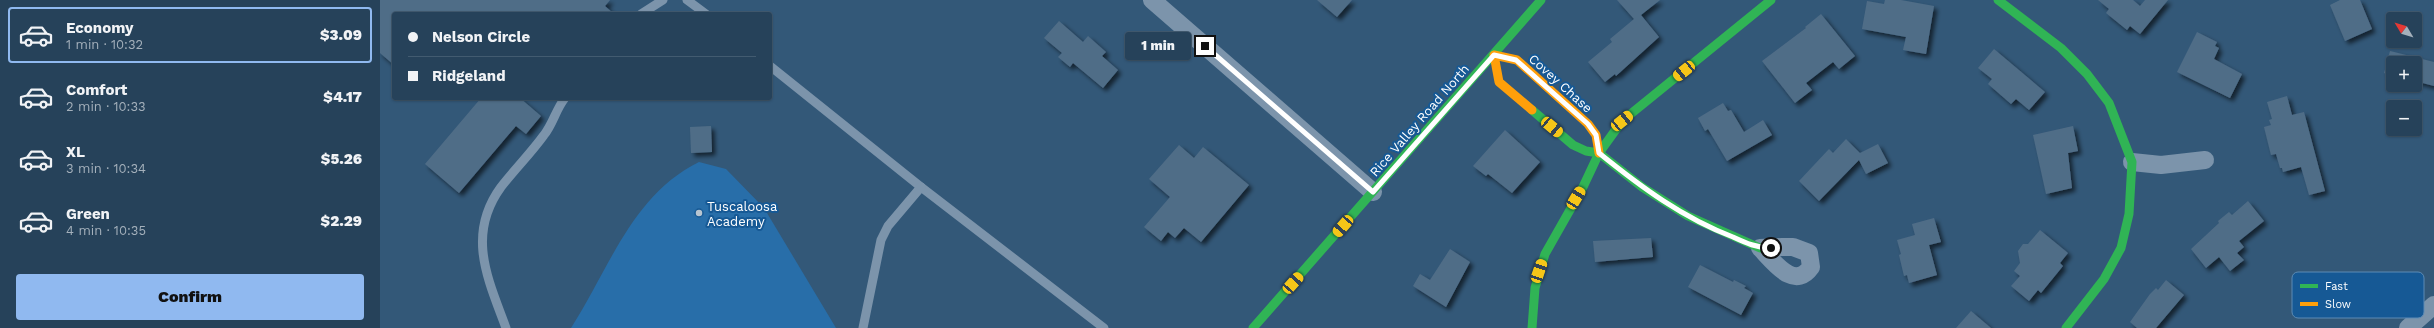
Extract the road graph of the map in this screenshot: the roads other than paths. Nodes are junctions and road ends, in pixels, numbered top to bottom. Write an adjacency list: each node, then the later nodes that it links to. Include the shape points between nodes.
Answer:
1 (663, 0): 7 (lane)
2 (687, 0): 8 (lane)
3 (1152, 0): 16 (street)
4 (1541, 0): 9 (street, Rice Valley Road North)
5 (1771, 0): 12 (street, via 1622,121)
6 (1998, 0): 14 (street, via 2061,48 2086,74 2112,109)
7 (645, 12)
8 (703, 12)
9 (1494, 55): 12 (street, Covey Chase, via 1516,60 1588,124 1596,135); 12 (street, via 1499,82 1573,145); 16 (street, Rice Valley Road North)
10 (772, 68): 15 (lane)
11 (564, 100): 21 (lane, via 546,134 500,188 484,222 483,259)
12 (1599, 153): 17 (street, via 1642,187 1688,216); 25 (street, via 1545,254 1535,288)
13 (2205, 160): 14 (street, via 2161,165)
14 (2132, 162): 26 (street, via 2129,214 2120,248 2104,279)
15 (921, 187): 22 (lane, via 888,226 880,240); 23 (lane)
16 (1373, 192): 24 (street, Rice Valley Road North)
17 (1760, 248)
18 (2434, 305): 19 (street)
19 (2424, 314)
20 (2419, 318): 27 (street)
21 (506, 328)
22 (863, 328)
23 (1104, 328)
24 (1253, 328)
25 (1532, 328)
26 (2066, 328)
27 (2408, 328)

